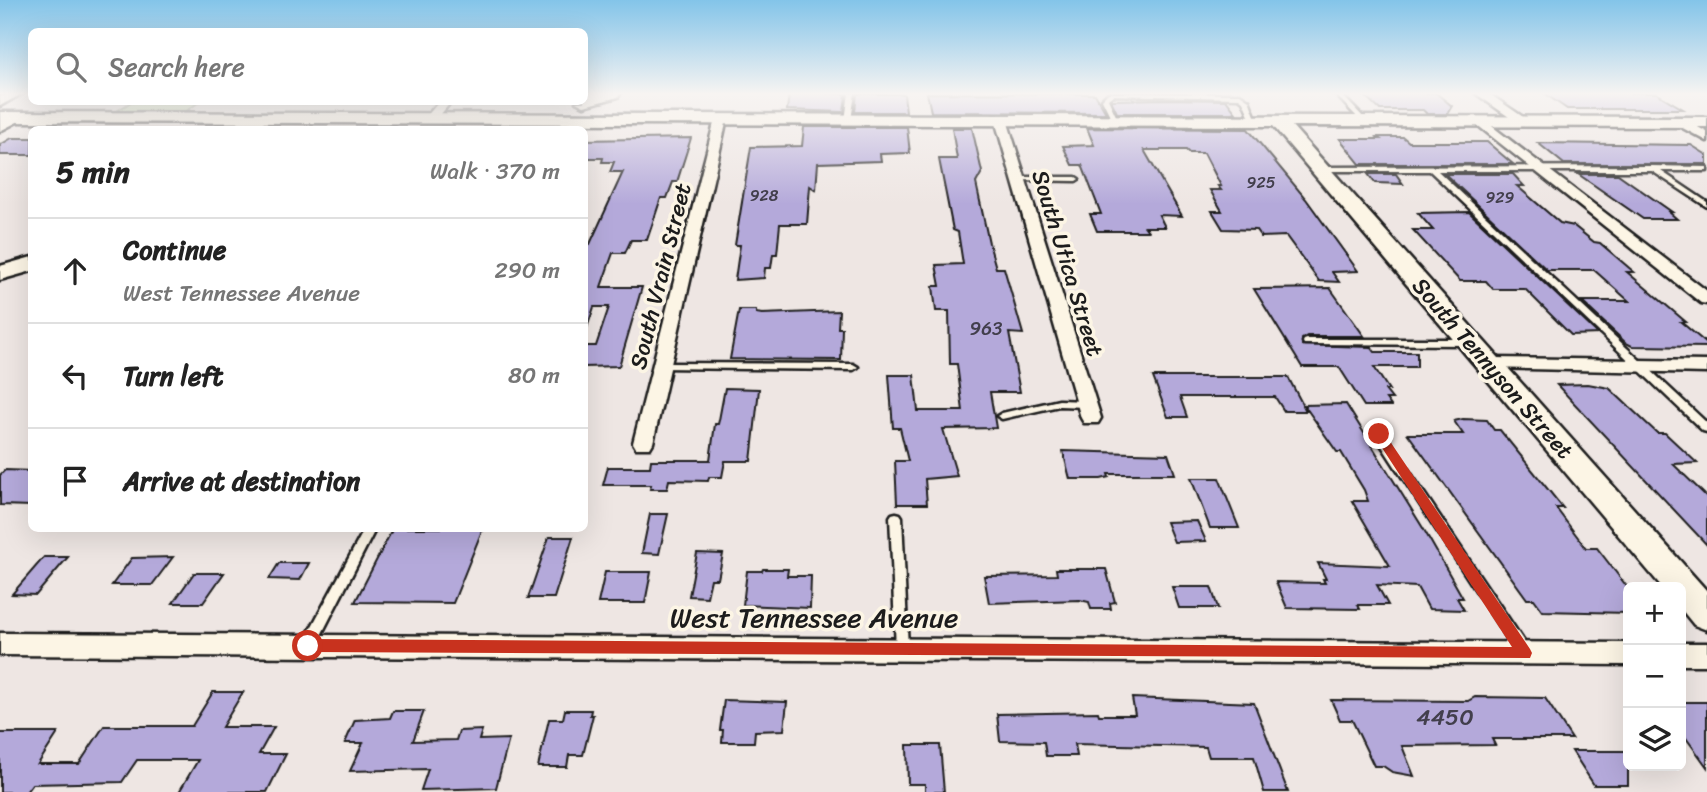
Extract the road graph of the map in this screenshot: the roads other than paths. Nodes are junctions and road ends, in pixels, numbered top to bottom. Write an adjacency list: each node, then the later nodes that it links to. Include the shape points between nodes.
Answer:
1 (719, 130): 19 (street, South Vrain Street)
2 (1004, 130): 10 (street, South Utica Street)
3 (1276, 130): 5 (street, South Tennyson Street)
4 (1491, 130): 7 (street)
5 (1320, 169): 6 (lane); 17 (street, South Tennyson Street)
6 (1432, 169): 7 (lane); 20 (lane)
7 (1540, 169): 8 (lane); 15 (street)
8 (1652, 169): 9 (lane); 12 (lane)
9 (1707, 169)
10 (1018, 179): 11 (lane); 23 (street, South Utica Street)
11 (1076, 179)
12 (1707, 205)
13 (28, 265): 14 (street)
14 (0, 273)
15 (1707, 299)
16 (1307, 342): 17 (lane)
17 (1471, 342): 18 (street, South Tennyson Street)
18 (1491, 364): 20 (street); 30 (street, South Tennyson Street)
19 (662, 366): 21 (lane); 27 (street, South Vrain Street)
20 (1640, 366): 22 (street); 25 (lane)
21 (853, 367)
22 (1707, 367)
23 (1088, 411): 24 (lane, via 1059,403)
24 (1002, 415)
25 (1707, 429)
26 (1379, 434): 34 (lane)
27 (643, 443)
28 (897, 517): 33 (lane)
29 (369, 532): 32 (lane)
30 (1707, 615)
31 (0, 644): 32 (street, West Tennessee Avenue)
32 (308, 646): 33 (street, West Tennessee Avenue)
33 (902, 649): 34 (street, West Tennessee Avenue)
34 (1524, 653): 35 (street, West Tennessee Avenue)
35 (1623, 654)
36 (1686, 654): 37 (street)
37 (1707, 654)

